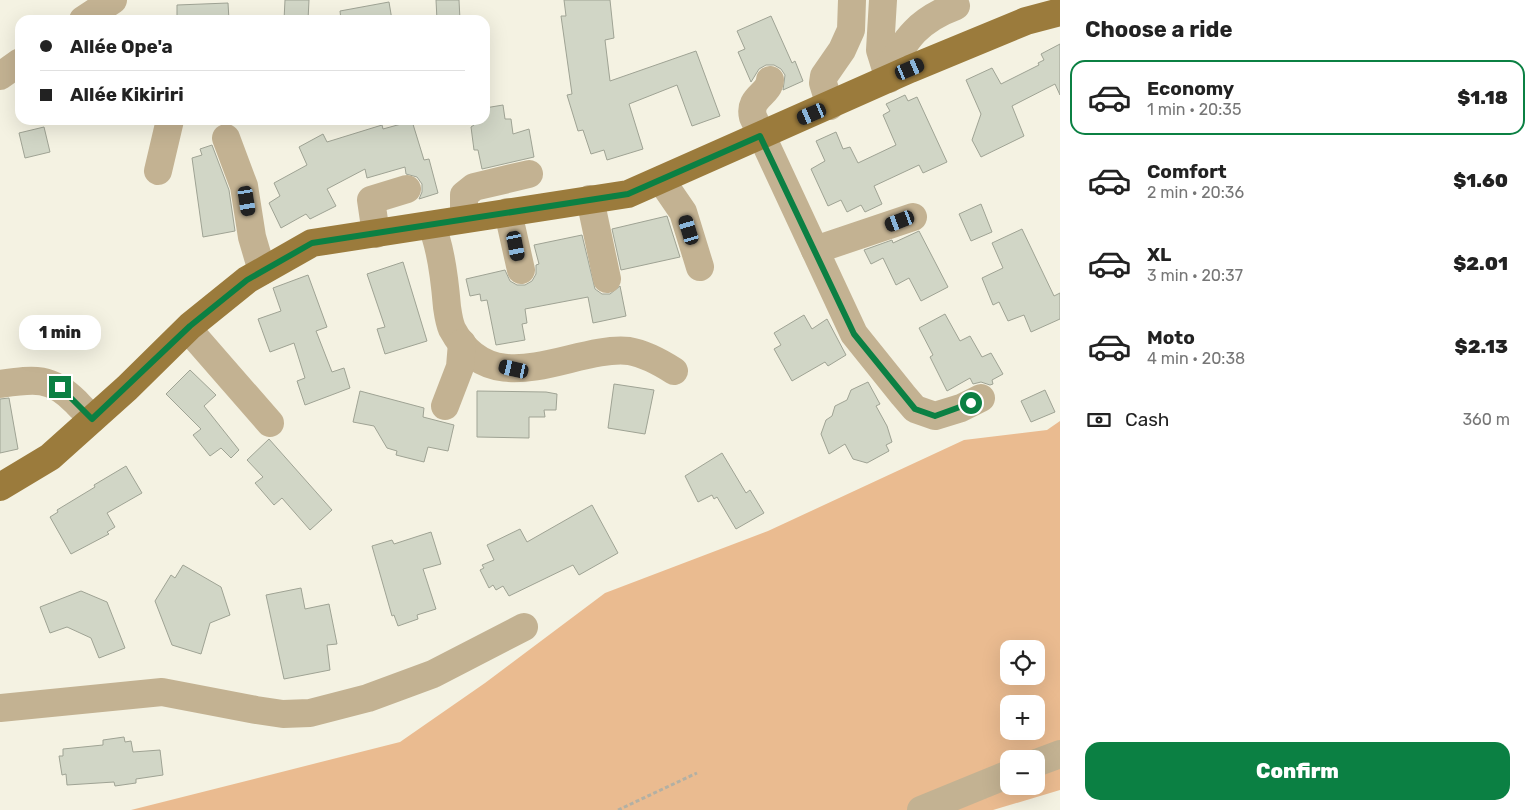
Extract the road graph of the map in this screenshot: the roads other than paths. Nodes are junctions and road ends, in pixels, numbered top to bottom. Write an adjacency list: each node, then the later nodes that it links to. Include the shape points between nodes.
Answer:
1 (852, 0): 9 (street, via 850,30 842,50 824,76 823,84)
2 (884, 0): 6 (street, via 880,50)
3 (956, 6): 6 (street, via 923,22 908,38)
4 (1060, 12): 6 (main road, via 1026,21)
5 (15, 66): 7 (street)
6 (888, 75): 9 (main road)
7 (0, 76)
8 (770, 80): 11 (street, via 770,86 760,94 752,110)
9 (830, 106): 11 (main road)
10 (169, 125): 13 (street)
11 (760, 136): 15 (main road); 23 (street)
12 (226, 138): 26 (street, via 244,186 252,237)
13 (158, 171)
14 (529, 174): 20 (street, via 474,187 464,195)
15 (661, 180): 17 (main road, via 628,194); 24 (street, via 683,212)
16 (407, 189): 22 (street, via 371,200)
17 (590, 200): 18 (main road); 27 (street)
18 (508, 212): 20 (main road); 25 (street)
19 (913, 217): 23 (street)
20 (464, 219): 21 (main road)
21 (431, 225): 22 (main road); 29 (street, via 448,316)
22 (376, 234): 26 (main road, via 312,243)
23 (815, 250): 32 (street, via 854,334 915,409 935,416)
24 (700, 267)
25 (521, 270)
26 (262, 271): 28 (main road)
27 (607, 278)
28 (188, 329): 34 (main road); 35 (street)
29 (462, 343): 30 (street, via 483,360 514,369 629,351 654,358); 33 (street, via 460,366)
30 (674, 371)
31 (0, 384): 34 (street, via 27,380 60,387)
32 (981, 398)
33 (445, 406)
34 (92, 419): 36 (main road, via 50,457)
35 (270, 424)
36 (0, 487)
37 (524, 627): 38 (street, via 433,674 368,698 310,713 283,714 162,692)
38 (0, 708)
39 (1060, 754): 40 (street)
40 (1045, 760)
41 (1000, 778): 42 (street)
42 (921, 810)

